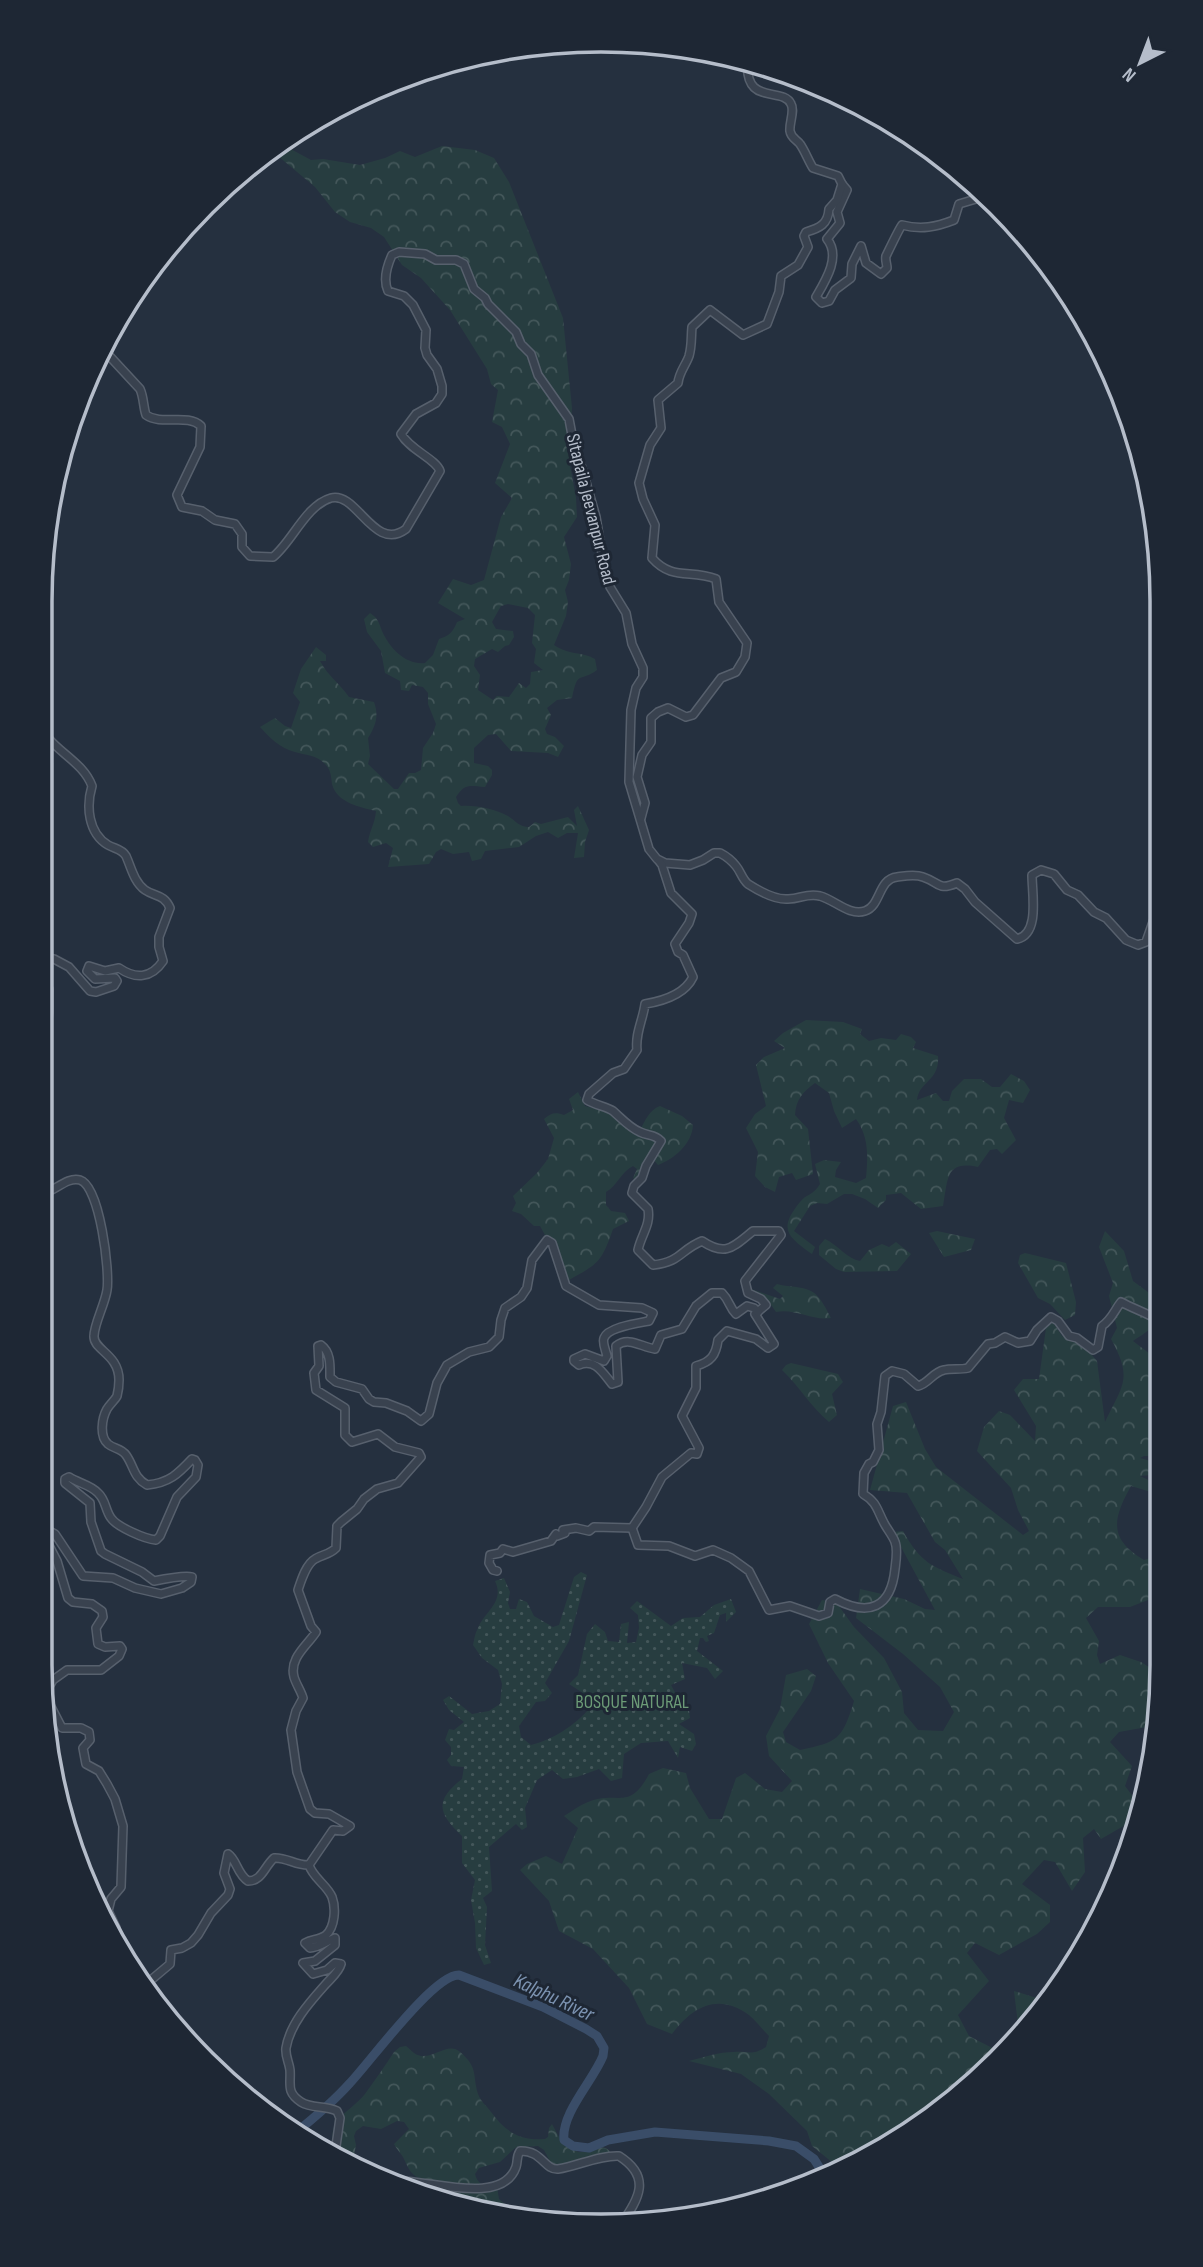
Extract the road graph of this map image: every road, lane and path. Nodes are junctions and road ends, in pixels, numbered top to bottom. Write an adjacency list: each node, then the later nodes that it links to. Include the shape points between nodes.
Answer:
1 (748, 72): 2 (street, via 757,91 782,97 792,105 792,136 813,168 838,176)
2 (842, 184): 3 (street, via 847,190 837,212 840,223 827,239 832,244 833,267 816,297 821,303 829,301 851,278 861,246 866,263 881,274 902,225 916,229 938,226 954,220 959,204); 6 (street, via 825,223 806,232 808,247 798,265 782,276 767,324 743,335 710,310 692,327 692,343 678,383 658,400 661,428 650,445 639,483 655,525 652,558 670,572 716,579 719,602 747,643 736,671 721,678 693,715 686,717 668,708 651,718 651,742 642,755 637,777 645,803)
3 (974, 199)
4 (110, 357): 6 (street, Sitapaila Jeevanpur Road, via 140,389 146,415 201,426 200,447 177,495 179,502 215,520 235,524 250,556 273,557 314,509 330,498 354,506 373,528 401,533 440,471 401,434 416,414 439,399 442,386 425,348 426,330 409,299 388,291 386,274 392,255 399,252 464,264 474,289 516,332 538,375 569,419 610,587 626,613 643,668 633,696 629,743 629,782)
5 (52, 742): 9 (street, via 89,778 91,824 98,836 125,854 145,891 167,900 170,908 159,937 163,961 141,976 119,968 104,971 89,966 87,971 95,979 117,981 96,992 85,987 69,967)
6 (641, 819): 7 (street, Sitapaila Jeevanpur Road, via 649,849)
7 (657, 859): 8 (street, via 690,865 720,853 735,865 745,882 776,897 822,897 852,912 870,909 887,881 895,877 925,878 945,888 957,883 1017,939 1032,925 1032,875 1041,870 1054,874 1126,940 1138,945 1146,942); 11 (street, Sitapaila Jeevanpur Road, via 671,893 692,914 675,944 693,977 680,993 645,1003 635,1037 637,1050 624,1069 613,1073 587,1100 661,1141 632,1194 648,1209 649,1226 638,1250 653,1265 668,1263 702,1241 719,1250 732,1248 753,1230 779,1231 745,1281 748,1293 765,1305)
8 (1150, 931)
9 (52, 959)
10 (52, 1191): 14 (street, via 77,1179 87,1185 101,1220 108,1286 93,1336 117,1366 119,1381 103,1420 106,1441 125,1454 146,1485 178,1474 192,1459 198,1465 196,1477 177,1497 156,1539 119,1526 92,1488 68,1477 65,1483 90,1503 91,1522 105,1555 154,1581 186,1575 192,1577 191,1582 161,1594 113,1578 83,1576)
11 (758, 1312): 13 (street, via 755,1314 774,1344 768,1348 756,1339 727,1331 708,1362 696,1366 696,1388 682,1416 699,1448 662,1476); 19 (street, via 747,1306 736,1314 722,1293 712,1293 696,1306 682,1329 662,1335 655,1349 630,1341 619,1343 618,1382 612,1384 592,1363 579,1365 574,1359 585,1354 604,1361 606,1335 649,1321 653,1314 642,1308 599,1305 566,1286 547,1240 532,1260 527,1288 505,1308 499,1337 489,1347 447,1365 429,1414 421,1421 386,1402 374,1402 362,1389 336,1382 330,1377 326,1348 318,1346 316,1390 345,1408 345,1435 352,1442 378,1434 421,1457 398,1483 377,1489 341,1521 336,1548 310,1563 299,1590 316,1632 292,1667 303,1698 291,1730 297,1772 310,1810 329,1814 349,1826 333,1830)
12 (1150, 1315): 13 (street, via 1121,1302 1102,1326 1098,1347 1093,1350 1069,1336 1051,1317 1030,1341 1018,1343 1005,1337 988,1344 968,1368 943,1370 923,1385 892,1371 885,1376 877,1424 879,1450 864,1473 863,1494 874,1501 895,1542 896,1561 893,1585 875,1606 862,1609 835,1599 828,1613 819,1616 790,1606 769,1610 749,1571 731,1558 713,1550 695,1556 669,1546 638,1545)
13 (632, 1528): 16 (street, via 563,1530 565,1533 556,1534 551,1541 490,1555 489,1563)
14 (52, 1532)
15 (52, 1551): 17 (street, via 68,1598 102,1611 96,1628 98,1644 122,1649 101,1670 67,1671)
16 (498, 1570)
17 (53, 1680)
18 (55, 1715): 20 (street, via 62,1728 89,1732 90,1741 83,1748 86,1763 99,1771 123,1826 121,1887)
19 (309, 1864): 21 (street, via 274,1858 260,1877 250,1881 241,1876 228,1854 224,1873 228,1895 193,1940 171,1950 170,1964); 22 (street, via 332,1896 334,1916 329,1931 319,1940 305,1943 314,1948 336,1941 315,1961 303,1963 313,1974 335,1963 341,1967 296,2020 286,2049 289,2088 309,2106 337,2110)
20 (109, 1908)
21 (151, 1979)
22 (336, 2146)
23 (416, 2182): 24 (street, via 482,2189 505,2180 516,2167 520,2151 533,2152 558,2169 619,2156 632,2167 641,2188)
24 (628, 2213)

